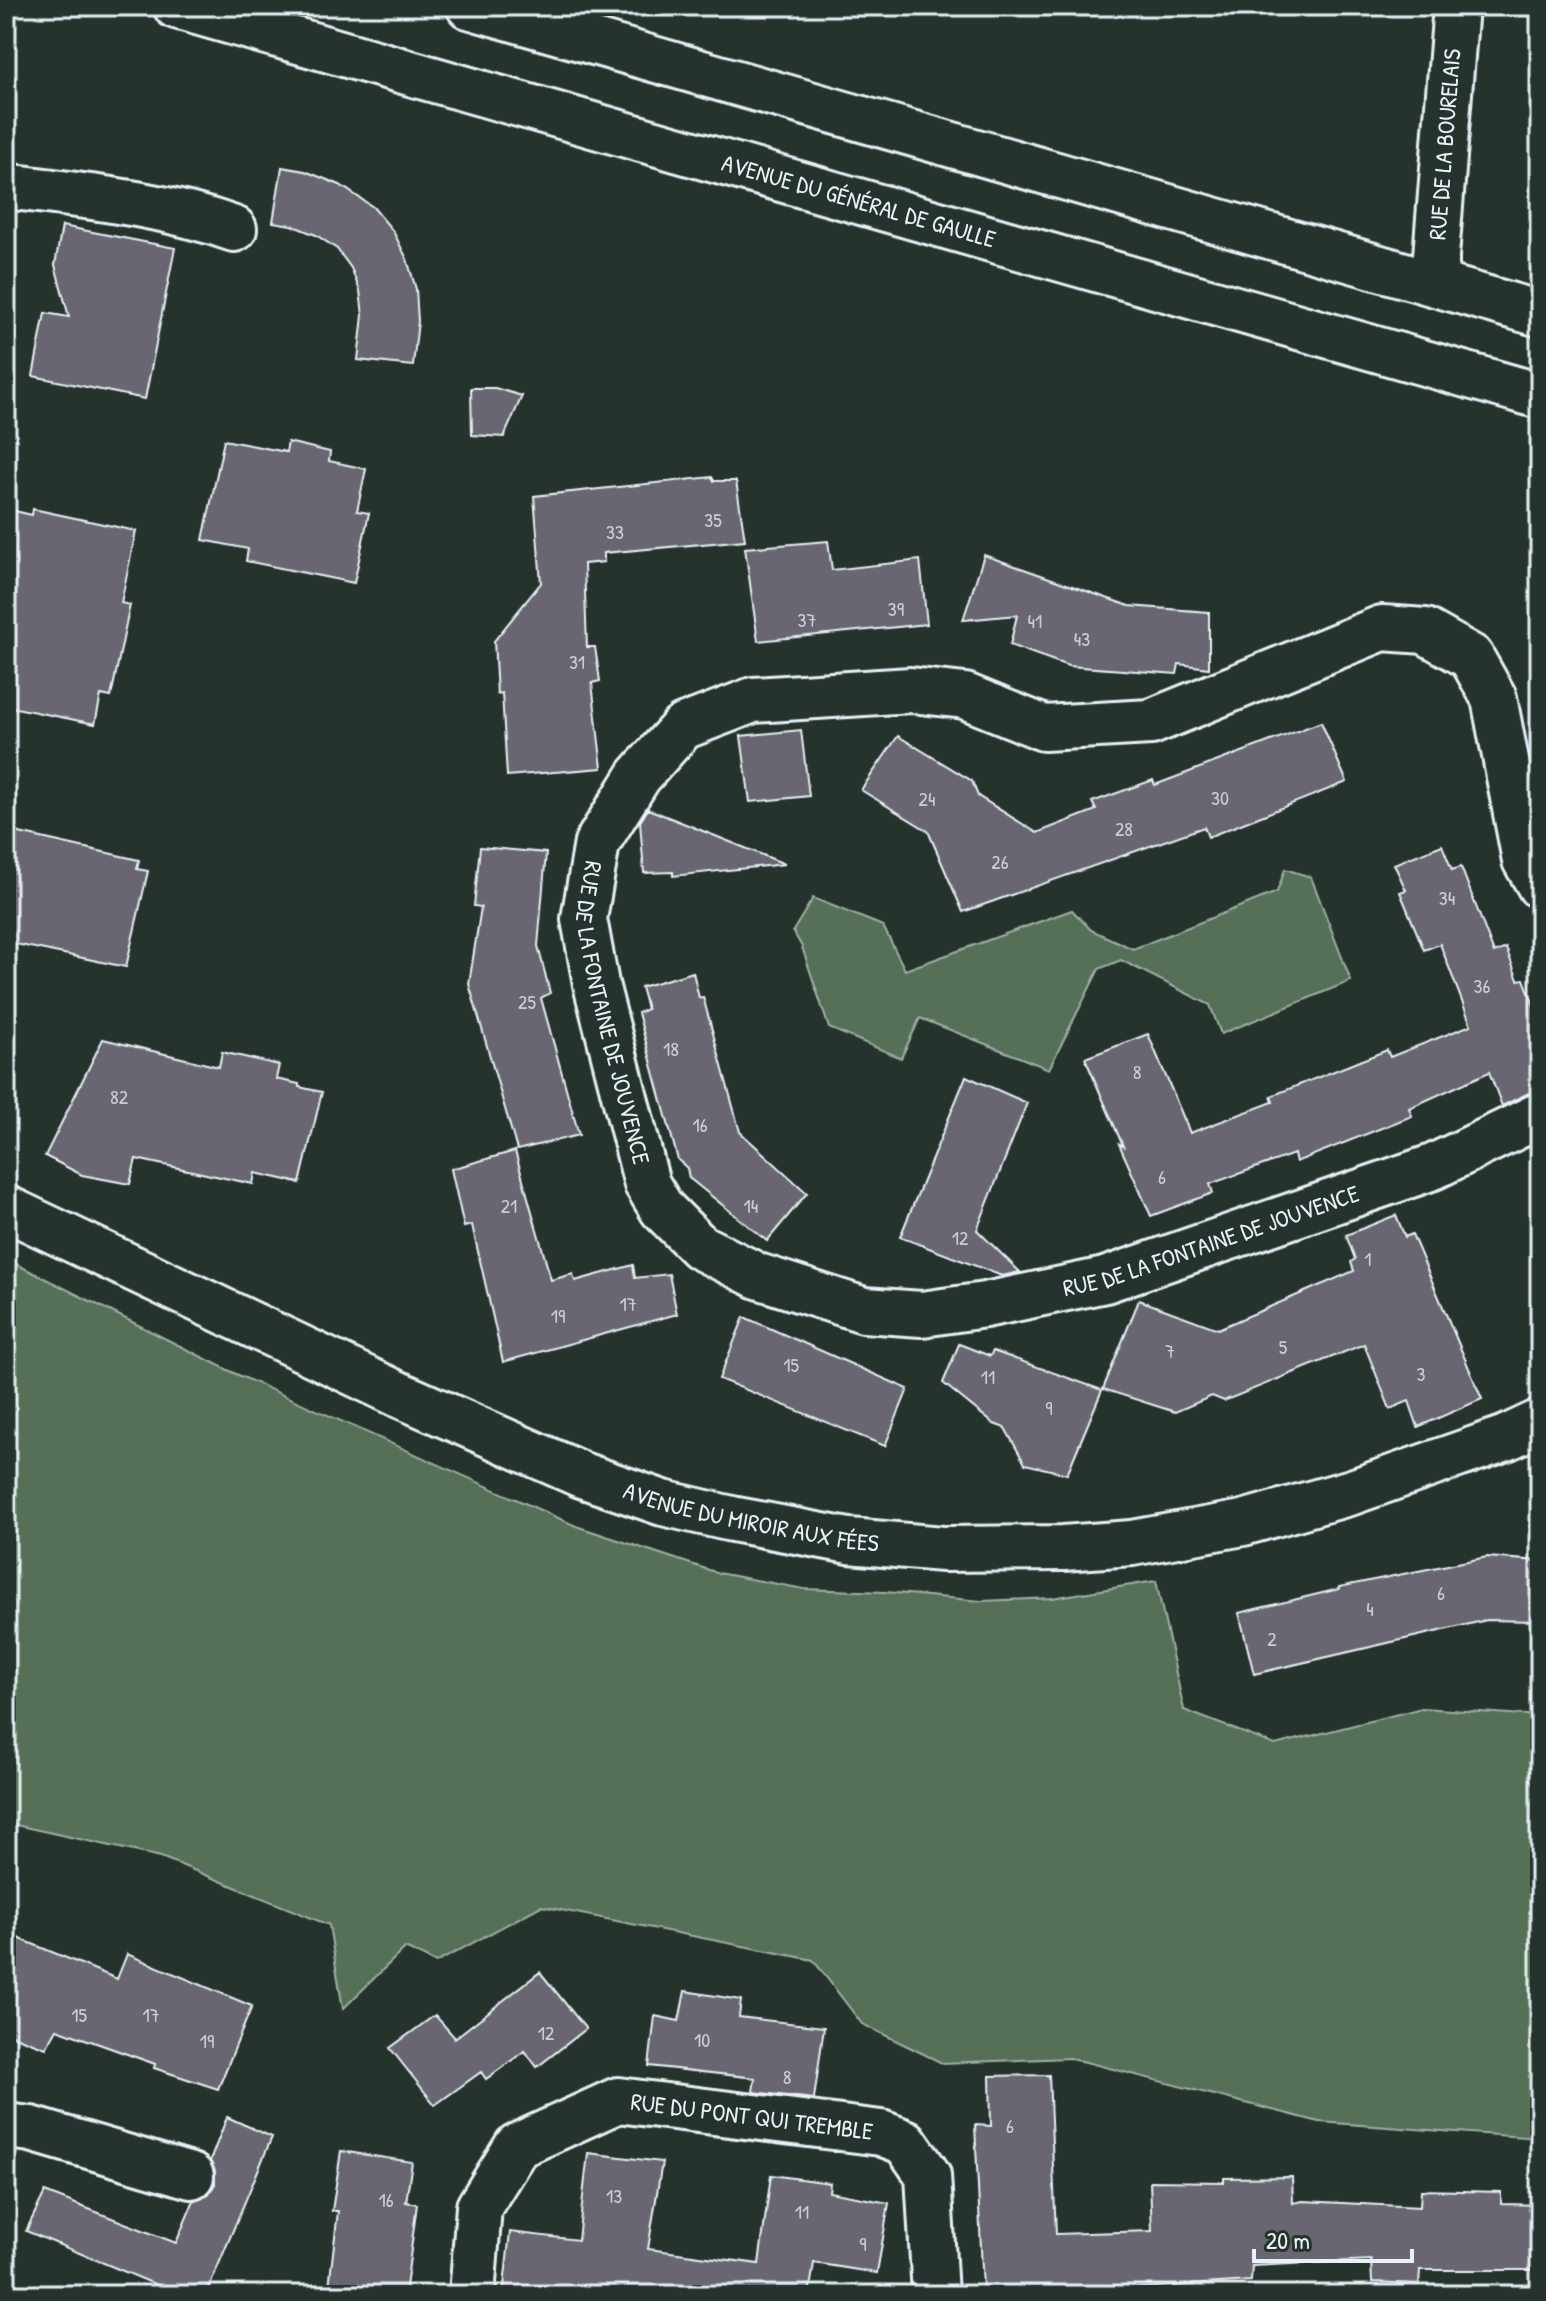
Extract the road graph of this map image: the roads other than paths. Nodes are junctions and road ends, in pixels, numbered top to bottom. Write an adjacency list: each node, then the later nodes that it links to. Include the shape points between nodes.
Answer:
1 (176, 6): 8 (street, AVENUE DU GÉNÉRAL DE GAULLE)
2 (469, 6): 6 (street)
3 (1456, 6): 6 (street, RUE DE LA BOURELAIS)
4 (6, 186): 5 (street, via 183,213)
5 (234, 229)
6 (1436, 284): 7 (street)
7 (1540, 314)
8 (1540, 396)
9 (1540, 886): 10 (street, RUE DE LA FONTAINE DE JOUVENCE, via 1525,860 1494,698 1471,657 1425,631 1382,628 1151,722 1044,728 965,696 911,690 753,700 683,727 639,776 597,843 584,919 647,1184 662,1209 700,1247 758,1276 864,1310 922,1314 1105,1280 1433,1167)
10 (1540, 1115)
11 (6, 1208): 12 (street, AVENUE DU MIROIR AUX FÉES, via 582,1475 663,1503 849,1541 943,1549 1063,1548 1146,1540 1243,1523 1352,1492)
12 (1540, 1422)
13 (6, 2126): 14 (street)
14 (191, 2176)
15 (472, 2295): 16 (street, RUE DU PONT QUI TREMBLE, via 479,2207 517,2146 618,2100 881,2133 905,2142 928,2175)
16 (935, 2295)

